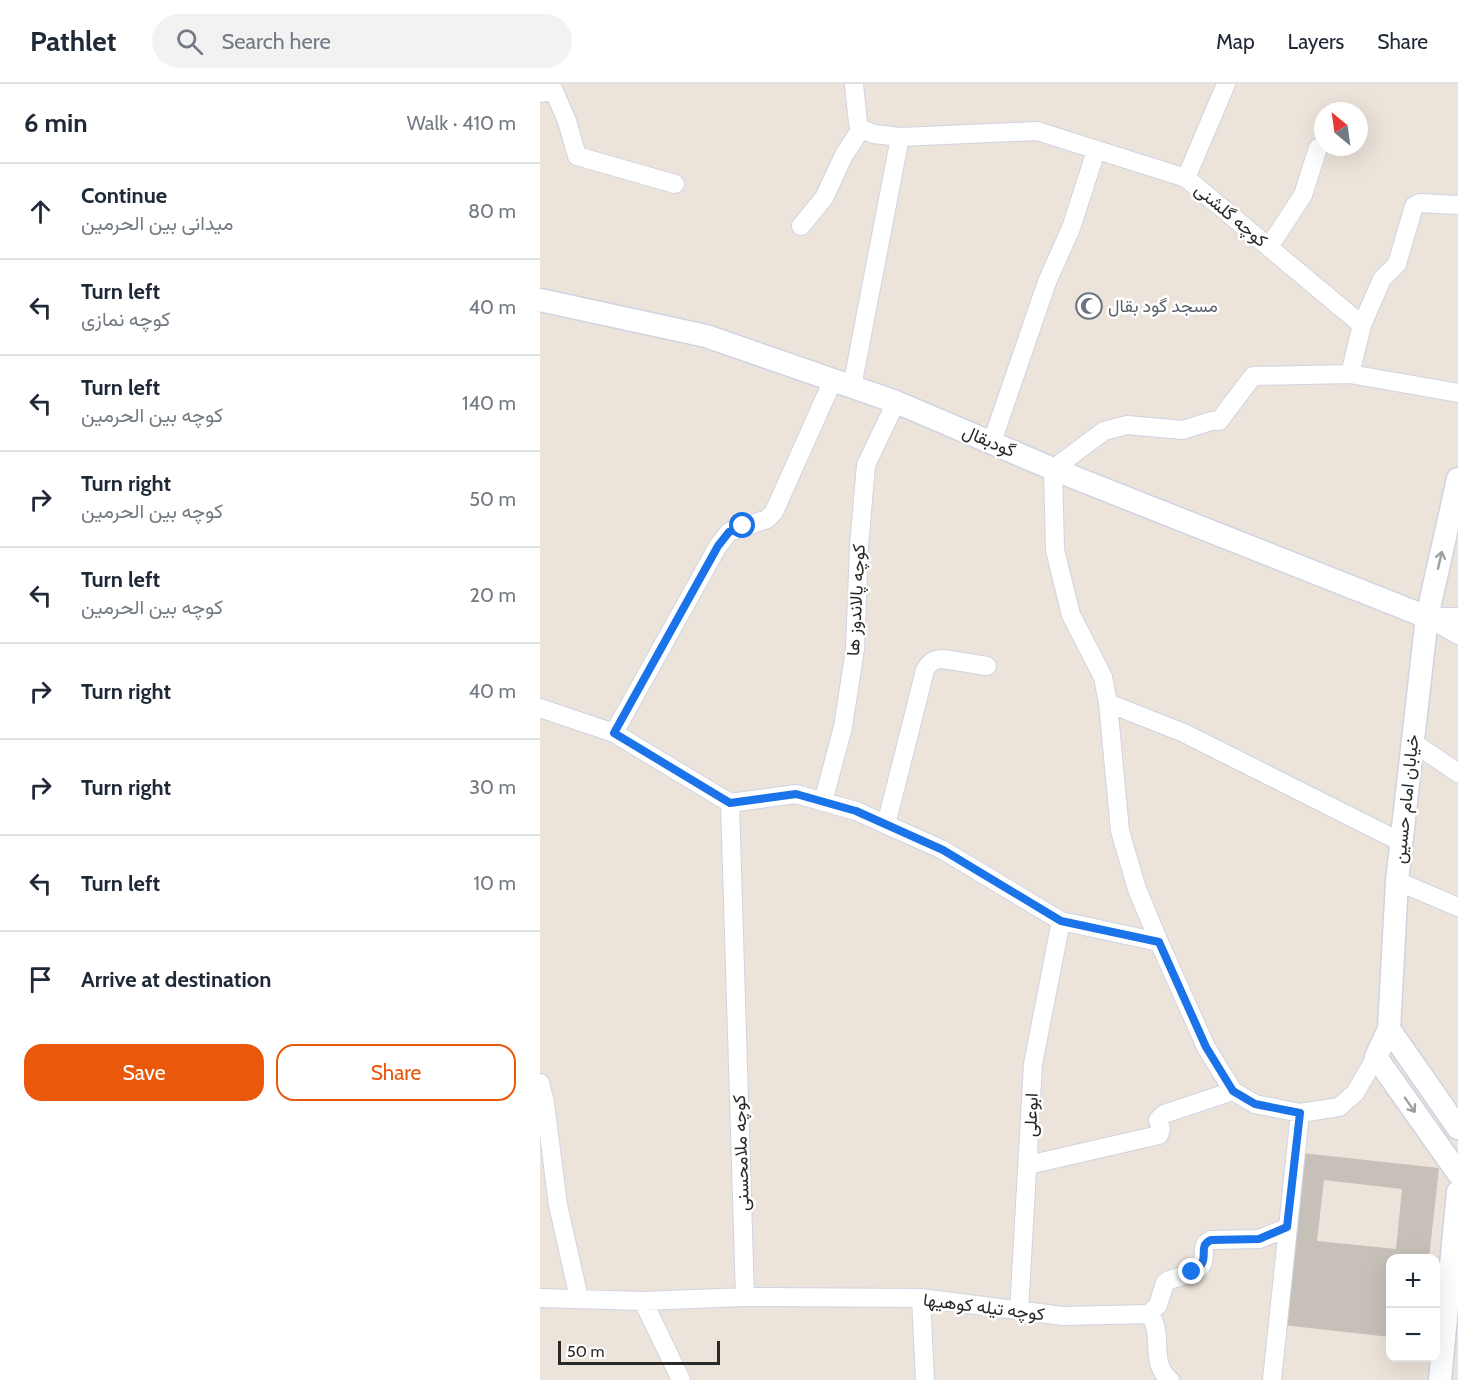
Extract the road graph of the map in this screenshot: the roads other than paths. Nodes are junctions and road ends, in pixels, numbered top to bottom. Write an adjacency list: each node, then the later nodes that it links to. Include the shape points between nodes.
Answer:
1 (854, 84): 4 (street)
2 (1226, 84): 8 (street)
3 (540, 93): 9 (street, via 554,92 578,156)
4 (861, 129): 5 (street, کوچه گلشنی); 11 (street, via 824,198)
5 (900, 137): 6 (street, کوچه گلشنی, via 1037,131); 16 (street)
6 (1096, 151): 8 (street, کوچه گلشنی); 19 (street)
7 (1316, 156): 12 (street, via 1304,195)
8 (1186, 178): 12 (street, کوچه گلشنی)
9 (675, 184)
10 (1458, 205): 14 (street, via 1414,206 1397,264 1382,279)
11 (801, 226)
12 (1269, 247): 14 (street, کوچه گلشنی)
13 (540, 300): 16 (street, گودبقال, via 706,336)
14 (1362, 325): 15 (street)
15 (1350, 374): 17 (street); 20 (street, via 1252,376 1219,421 1183,430 1127,425 1104,431)
16 (842, 383): 18 (street, گودبقال); 28 (street, via 774,512 767,519 729,532 718,546)
17 (1458, 393)
18 (896, 402): 19 (street, گودبقال); 31 (street, کوچه پالاندوز ها, via 866,465 855,649 843,727)
19 (992, 442): 20 (street, گودبقال)
20 (1053, 469): 22 (street, گودبقال); 26 (street, via 1055,550 1060,572 1071,615 1103,677)
21 (1458, 479): 22 (street, خیابان امام حسین, one-way to 21)
22 (1427, 617): 23 (street); 24 (street); 29 (street, خیابان امام حسین)
23 (1458, 617)
24 (1458, 635)
25 (987, 666): 33 (street, via 943,659 929,663)
26 (1108, 703): 34 (street, via 1184,733); 38 (street, via 1120,831 1137,889)
27 (540, 708): 28 (street)
28 (614, 733): 32 (street)
29 (1411, 741): 30 (street); 34 (street, خیابان امام حسین)
30 (1458, 773)
31 (823, 802): 32 (street, via 796,794); 33 (street)
32 (730, 803): 51 (street, کوچه ملامحسنی)
33 (886, 825): 37 (street, via 943,850)
34 (1401, 842): 35 (street, خیابان امام حسین)
35 (1397, 881): 36 (street); 39 (street, خیابان امام حسین)
36 (1458, 907)
37 (1061, 921): 38 (street); 45 (street, ابوعلی, via 1033,1064)
38 (1159, 942): 42 (street, via 1206,1047)
39 (1389, 1029): 40 (street, خیابان امام حسین); 44 (street)
40 (1376, 1057): 43 (street, خیابان امام حسین, via 1355,1093 1339,1107); 46 (street, one-way to 46)
41 (540, 1083): 50 (street, via 558,1205)
42 (1233, 1091): 43 (street, via 1255,1104); 45 (street, via 1164,1114 1158,1120 1159,1135)
43 (1300, 1113): 48 (street)
44 (1458, 1128)
45 (1028, 1165): 54 (street, ابوعلی)
46 (1458, 1173)
47 (1458, 1192): 60 (street)
48 (1287, 1227): 55 (street, via 1259,1239 1206,1242 1200,1268 1169,1280 1158,1305); 59 (street)
49 (540, 1298): 50 (street)
50 (579, 1298): 53 (street)
51 (746, 1298): 52 (street, کوچه تیله کوهیها); 53 (street)
52 (921, 1298): 54 (street, کوچه تیله کوهیها); 57 (street)
53 (643, 1301): 56 (street)
54 (1019, 1311): 55 (street, کوچه تیله کوهیها, via 1063,1316)
55 (1149, 1314): 58 (street, via 1154,1322 1158,1361)
56 (681, 1380)
57 (926, 1380)
58 (1170, 1380)
59 (1272, 1380)
60 (1440, 1380)

